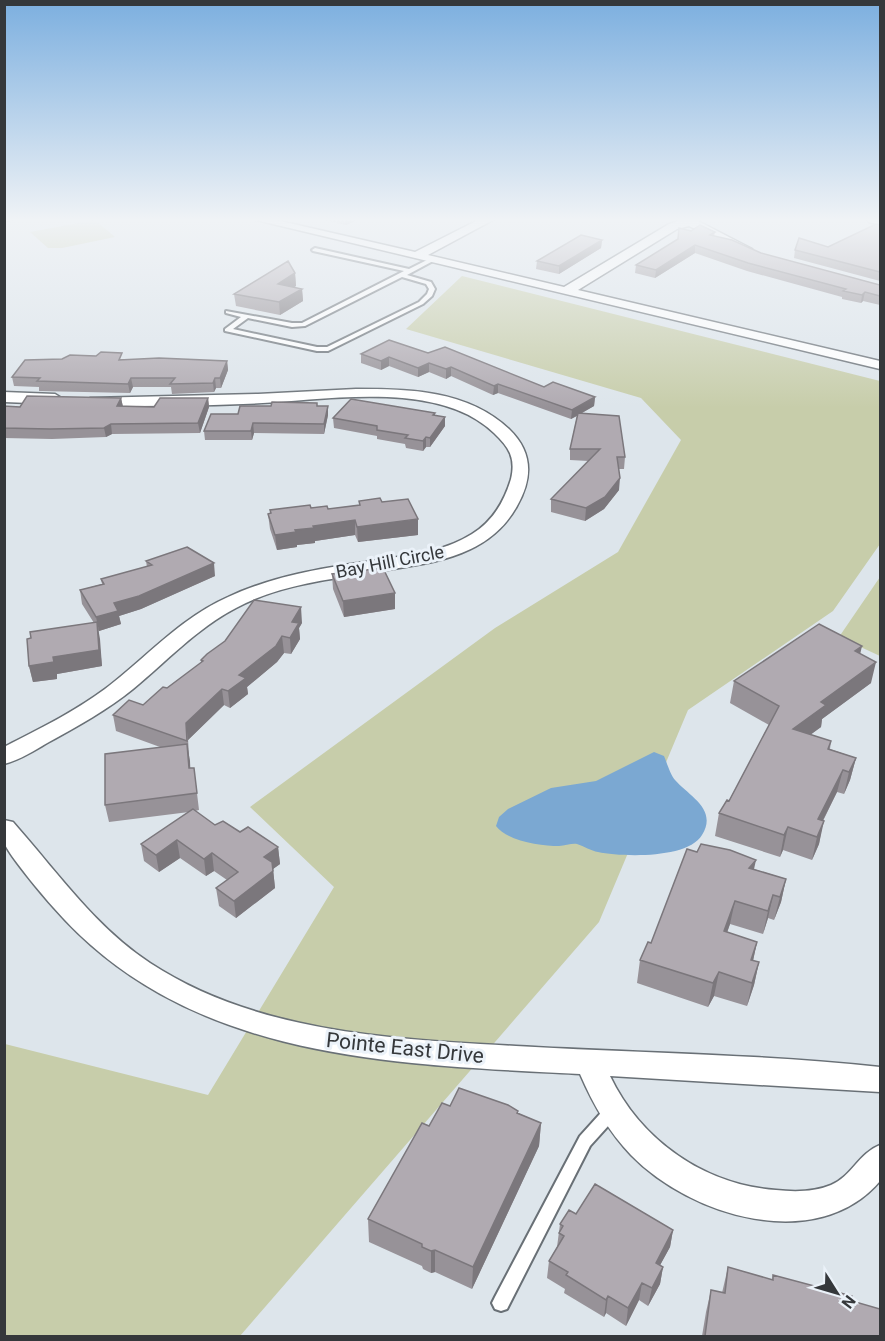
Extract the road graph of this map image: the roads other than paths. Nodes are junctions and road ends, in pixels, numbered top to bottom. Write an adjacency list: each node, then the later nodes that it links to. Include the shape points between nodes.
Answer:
1 (386, 283): 7 (lane, via 303,325)
2 (428, 283): 7 (lane, via 432,289 421,303 328,349 227,330)
3 (530, 283): 5 (street)
4 (581, 283): 5 (street)
5 (567, 291): 8 (street)
6 (228, 312): 7 (lane)
7 (247, 316)
8 (880, 365)
9 (4, 397): 10 (street, Bay Hill Circle, via 156,401 368,394 426,397 493,421 521,453 522,466 515,495 499,522 475,540 424,559 316,575 233,602 178,635 125,684 86,711)
10 (4, 757)
11 (4, 828): 12 (street, Pointe East Drive, via 99,940 144,973 214,1010 334,1043)
12 (589, 1063): 13 (street, Pointe East Drive, via 795,1071); 14 (street)
13 (880, 1079)
14 (613, 1110): 15 (street, via 638,1142 677,1175 721,1197 754,1204 789,1206 825,1201 846,1193); 16 (lane, via 585,1140)
15 (880, 1159)
16 (501, 1303)

